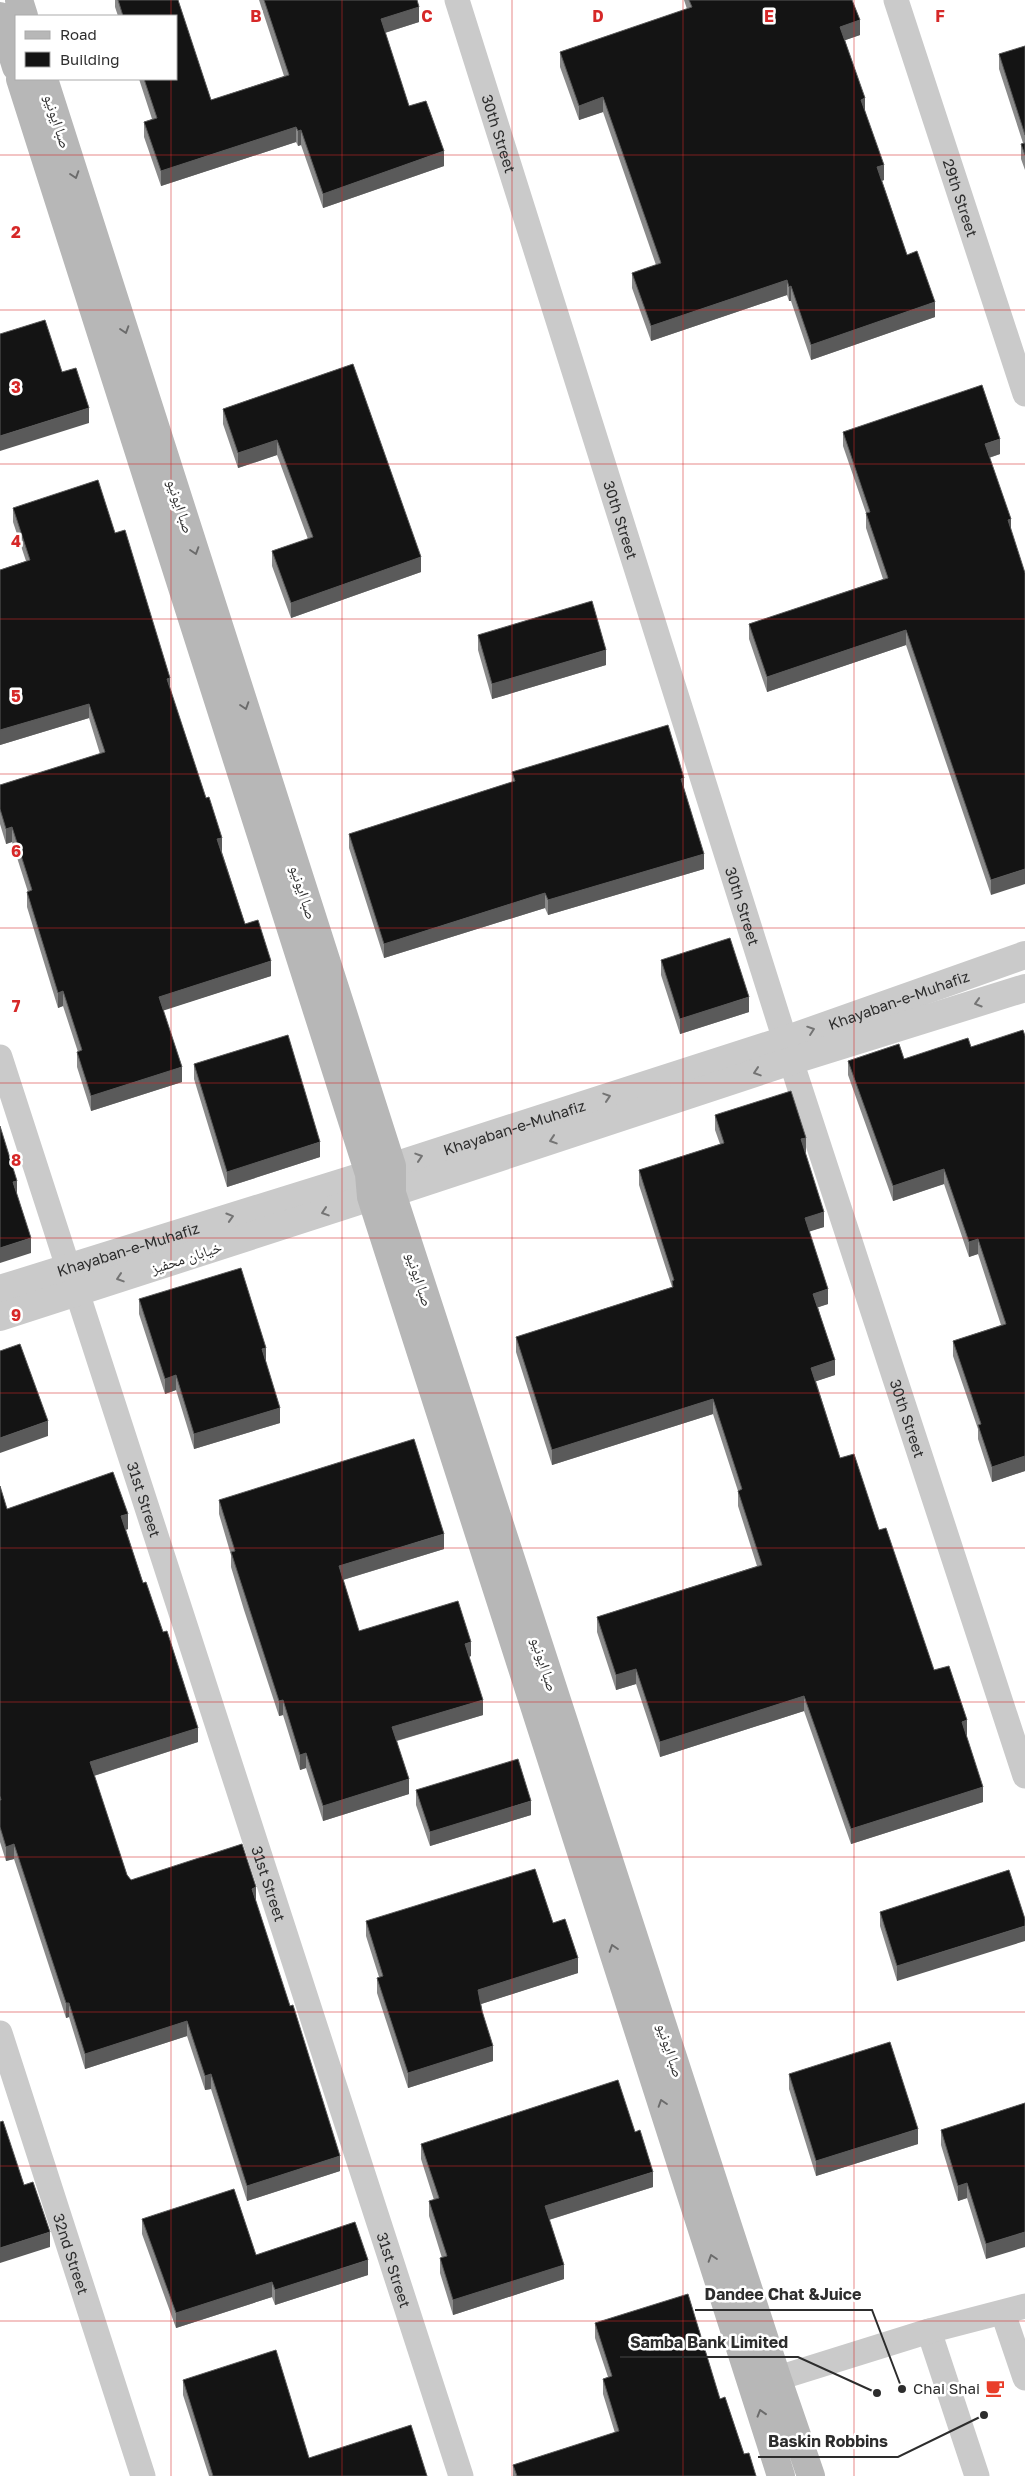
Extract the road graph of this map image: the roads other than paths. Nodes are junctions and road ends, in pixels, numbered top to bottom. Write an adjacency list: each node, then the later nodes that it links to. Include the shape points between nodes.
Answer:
1 (19, 0): 4 (main road)
2 (457, 0): 12 (street, 30th Street)
3 (896, 0): 9 (street, 29th Street)
4 (24, 15)
5 (0, 16): 6 (main road)
6 (15, 64)
7 (20, 80): 14 (main road, صبا ایونیو)
8 (44, 80): 14 (main road, صبا ایونیو, one-way to 14)
9 (1025, 394)
10 (1025, 955): 12 (street, Khayaban-e-Muhafiz, one-way to 10)
11 (1025, 988): 12 (street, Khayaban-e-Muhafiz, one-way to 12)
12 (788, 1050): 14 (street, Khayaban-e-Muhafiz); 18 (street, 30th Street)
13 (0, 1058): 15 (street, 31st Street)
14 (381, 1183): 15 (street, خیابان محفیز); 23 (main road, صبا ایونیو)
15 (72, 1280): 16 (street, Khayaban-e-Muhafiz); 17 (street, خیابان محفیز); 25 (street, 31st Street)
16 (0, 1289)
17 (0, 1317)
18 (1025, 1776)
19 (0, 2033): 24 (street, 32nd Street)
20 (1014, 2310): 21 (street); 22 (street)
21 (929, 2332): 23 (street); 28 (street)
22 (1025, 2378)
23 (765, 2382): 26 (main road, صبا ایونیو, one-way to 23); 27 (main road, صبا ایونیو)
24 (143, 2476)
25 (461, 2476)
26 (781, 2476)
27 (811, 2476)
28 (977, 2476)

